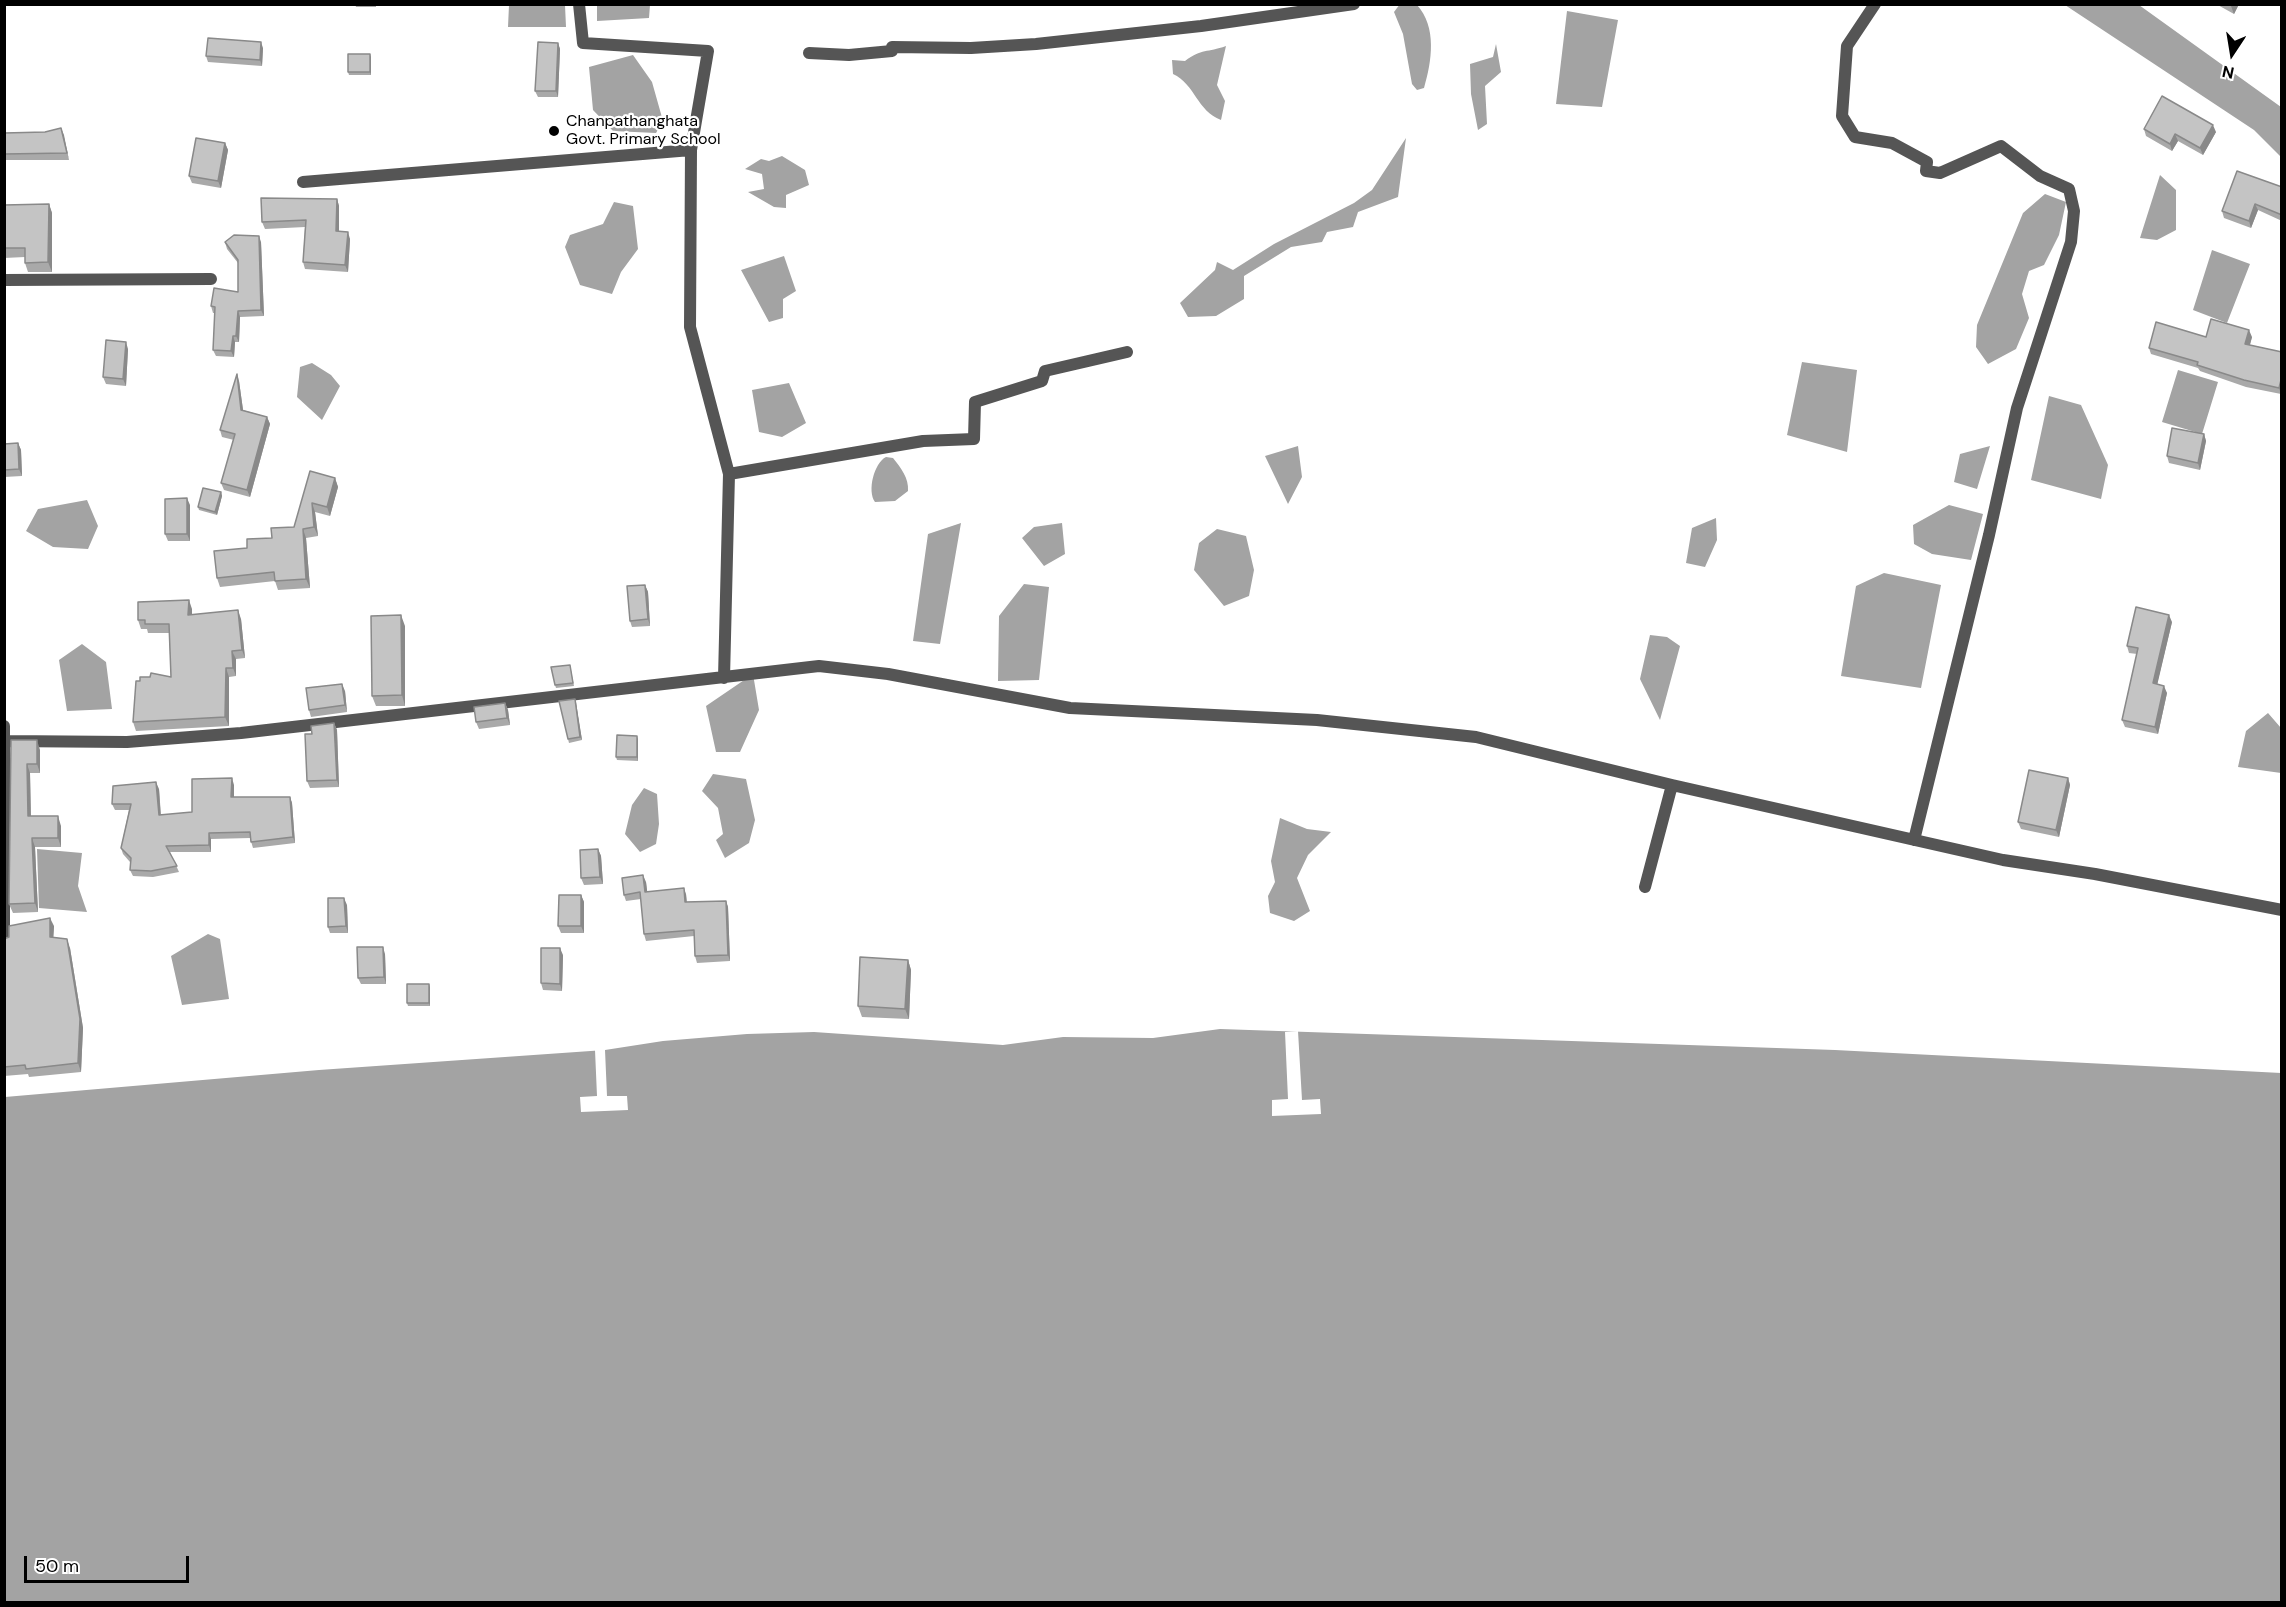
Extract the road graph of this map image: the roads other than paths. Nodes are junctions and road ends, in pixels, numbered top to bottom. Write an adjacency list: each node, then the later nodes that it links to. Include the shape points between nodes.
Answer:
1 (579, 4): 6 (street, via 583,43 708,51)
2 (1354, 4): 4 (street)
3 (1875, 4): 16 (street, via 1847,46 1842,116 1855,137 1892,143 1927,162 1926,171 1940,173 2001,146 2040,176 2069,189 2074,211 2071,242 2017,408)
4 (1339, 6): 5 (street, via 1036,44 892,47 892,51 859,55)
5 (809, 53)
6 (691, 150): 7 (street); 11 (street, via 690,327)
7 (303, 182)
8 (211, 279): 9 (street)
9 (4, 280)
10 (1127, 352): 11 (street, via 1045,371 1042,381 975,402 974,439 923,441)
11 (729, 474): 12 (street)
12 (724, 678): 14 (street, via 229,734 127,742); 15 (street, via 819,666 888,674 1070,708 1317,720 1464,736)
13 (4, 726): 14 (street)
14 (5, 741): 19 (street)
15 (1672, 785): 16 (street); 17 (street)
16 (1914, 840): 18 (street, via 2003,860)
17 (1645, 887)
18 (2282, 910)
19 (5, 939)

